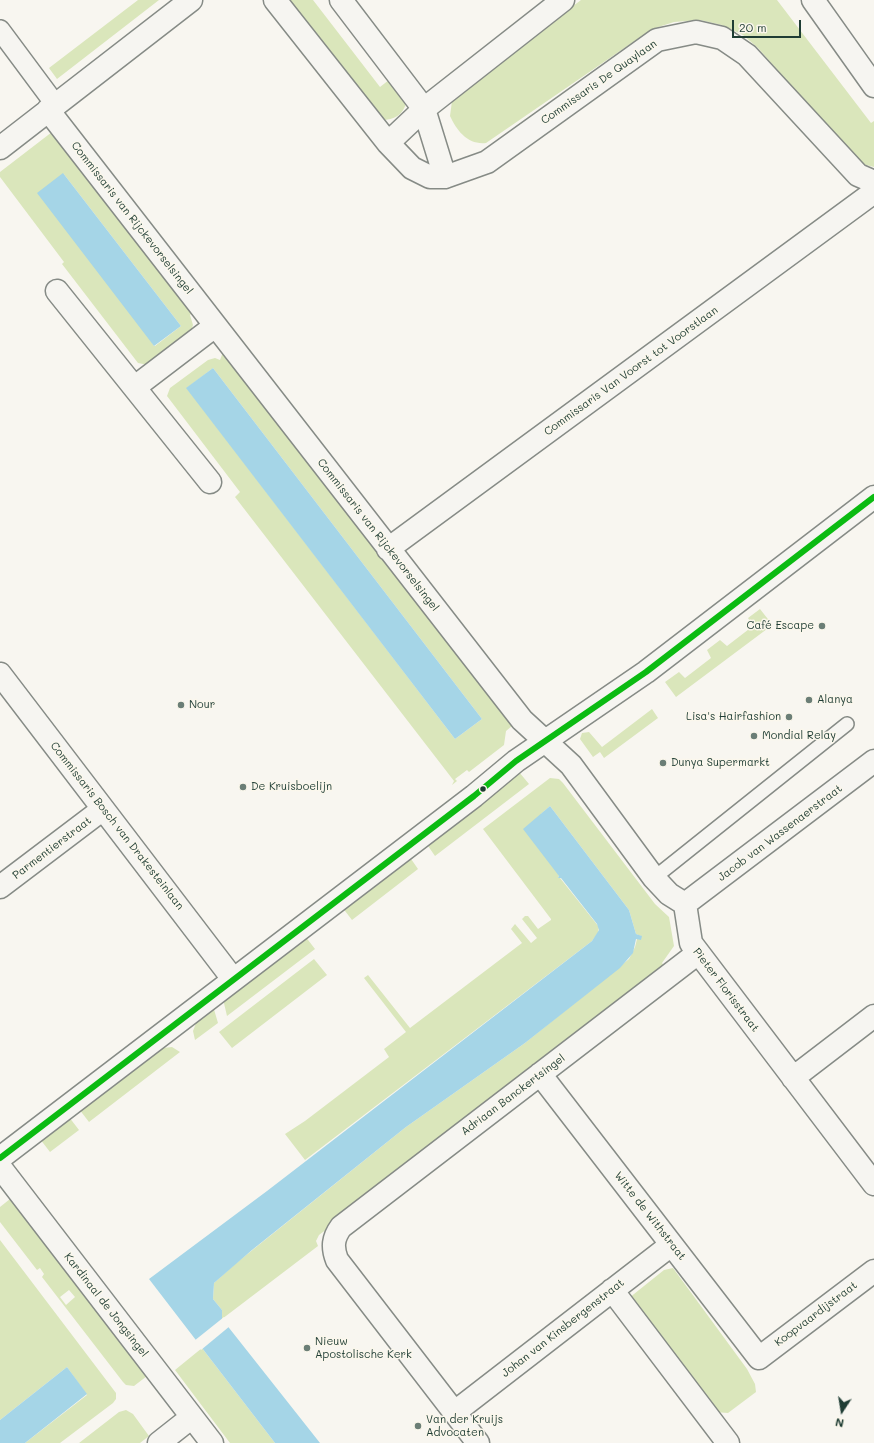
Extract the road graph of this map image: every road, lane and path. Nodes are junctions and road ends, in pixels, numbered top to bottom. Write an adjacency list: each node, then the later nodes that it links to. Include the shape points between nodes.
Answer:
1 (191, 0): 8 (street)
2 (275, 0): 10 (street, Commissaris De Quaylaan)
3 (341, 0): 9 (street)
4 (563, 0): 9 (street)
5 (813, 0): 7 (street)
6 (0, 30): 8 (street)
7 (874, 86)
8 (52, 107): 11 (street); 16 (street, Commissaris van Rijckevorselsingel)
9 (424, 109): 10 (street); 12 (street)
10 (388, 143): 12 (street, Commissaris De Quaylaan, via 412,168 430,177)
11 (0, 148)
12 (445, 177): 13 (street, Commissaris De Quaylaan, via 487,162 657,40 696,32 722,38 747,55 858,175)
13 (874, 182)
14 (874, 192): 20 (street, Commissaris Van Voorst tot Voorstlaan)
15 (57, 291): 17 (street)
16 (215, 326): 17 (street); 20 (street, Commissaris van Rijckevorselsingel)
17 (135, 387): 18 (street)
18 (210, 482)
19 (874, 497): 23 (street, via 626,686)
20 (388, 549): 23 (street, Commissaris van Rijckevorselsingel, via 522,720)
21 (0, 674): 25 (street, Commissaris Bosch van Drakesteinlaan)
22 (847, 724): 26 (lane)
23 (544, 740): 26 (street, via 571,765); 30 (street)
24 (874, 761): 28 (street, Jacob van Wassenaerstraat)
25 (103, 809): 27 (street, Parmentierstraat); 30 (street, Commissaris Bosch van Drakesteinlaan)
26 (654, 878): 28 (street, via 669,894)
27 (0, 887)
28 (685, 904): 29 (street, Pieter Florisstraat, via 691,943)
29 (698, 953): 32 (street, Adriaan Banckertsingel); 33 (street, Pieter Florisstraat)
30 (233, 979): 34 (street)
31 (874, 1016): 33 (street)
32 (540, 1074): 36 (street, Witte de Withstraat); 40 (street, Adriaan Banckertsingel, via 341,1227 333,1242 337,1260)
33 (794, 1078): 35 (street, Pieter Florisstraat)
34 (0, 1159): 41 (street, Kardinaal de Jongsingel)
35 (874, 1184)
36 (671, 1245): 38 (street, Johan van Kinsbergenstraat); 39 (street, Witte de Withstraat)
37 (874, 1270): 39 (street, Koopvaardijstraat)
38 (612, 1290): 40 (street, Johan van Kinsbergenstraat); 45 (street)
39 (759, 1358)
40 (455, 1412): 44 (street)
41 (192, 1417): 42 (street); 43 (street, Kardinaal de Jongsingel)
42 (159, 1443)
43 (212, 1443)
44 (478, 1443)
45 (728, 1443)

